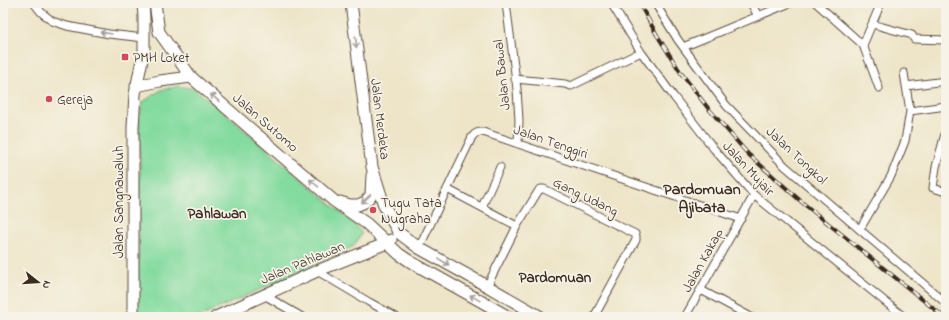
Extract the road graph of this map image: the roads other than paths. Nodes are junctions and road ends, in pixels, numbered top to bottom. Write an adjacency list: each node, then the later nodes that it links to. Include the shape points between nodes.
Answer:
1 (34, 3): 14 (street, one-way to 1, via 67,26 52,21)
2 (143, 3): 14 (main road)
3 (155, 3): 20 (main road, Jalan Sutomo, via 159,32)
4 (351, 3): 30 (main road, Jalan Merdeka, one-way to 30)
5 (506, 3): 21 (street, Jalan Bawal)
6 (611, 3): 18 (street, Jalan Mujair)
7 (655, 3): 17 (street, Jalan Tongkol)
8 (751, 3): 12 (street)
9 (790, 3): 12 (street)
10 (816, 3): 16 (street)
11 (881, 3): 13 (street)
12 (758, 16): 17 (street)
13 (872, 24): 15 (street, via 912,35 914,39); 16 (street)
14 (144, 38): 23 (main road, Jalan Sangnawaluh)
15 (946, 40)
16 (864, 45): 25 (street)
17 (683, 47): 39 (street, Jalan Tongkol, via 726,105 785,166)
18 (641, 52): 21 (street, via 572,86); 34 (street, Jalan Mujair, via 714,149)
19 (904, 73): 24 (street)
20 (191, 77): 23 (main road); 35 (main road, Jalan Sutomo, one-way to 20)
21 (515, 79): 29 (street, Jalan Bawal, via 519,120)
22 (946, 81): 24 (street)
23 (136, 86): 50 (main road, Jalan Sangnawaluh, via 133,128)
24 (906, 86): 27 (street)
25 (879, 88)
26 (946, 106): 27 (street)
27 (910, 111): 39 (street, via 905,141 891,176)
28 (946, 127): 33 (street, via 933,188)
29 (518, 144): 32 (street, Jalan Tenggiri, via 478,132 472,137); 37 (street, Jalan Tenggiri)
30 (372, 167): 35 (main road, one-way to 35, via 371,195 365,202 350,205); 40 (main road, Jalan Merdeka, via 384,205)
31 (500, 167): 36 (street)
32 (447, 189): 36 (street); 42 (street, Jalan Tenggiri)
33 (946, 192)
34 (754, 195): 37 (street, Jalan Kakap); 58 (street, Jalan Mujair)
35 (334, 201): 41 (main road, Jalan Sutomo, via 368,224)
36 (482, 207): 38 (street)
37 (741, 219): 45 (street, Jalan Kakap)
38 (517, 226): 44 (street, Gang Udang); 55 (street, Gang Udang, via 539,190 544,189 635,234 636,240)
39 (860, 229): 48 (street, Jalan Tongkol)
40 (399, 233): 41 (main road, Jalan Pahlawan); 42 (main road)
41 (387, 243): 43 (main road, Jalan Pahlawan); 49 (main road, Jalan Sutomo, one-way to 41, via 411,262)
42 (419, 248): 44 (main road, one-way to 44)
43 (317, 270): 46 (main road, Jalan Pahlawan); 53 (street)
44 (487, 286): 47 (main road)
45 (700, 290): 56 (street, Jalan Kakap); 57 (street)
46 (264, 295): 51 (main road, Jalan Pahlawan); 52 (street)
47 (504, 296): 49 (main road); 54 (main road)
48 (946, 303)
49 (504, 315)
50 (132, 317)
51 (216, 317)
52 (302, 317)
53 (396, 317)
54 (541, 317)
55 (594, 317)
56 (685, 317)
57 (751, 317)
58 (904, 317)

